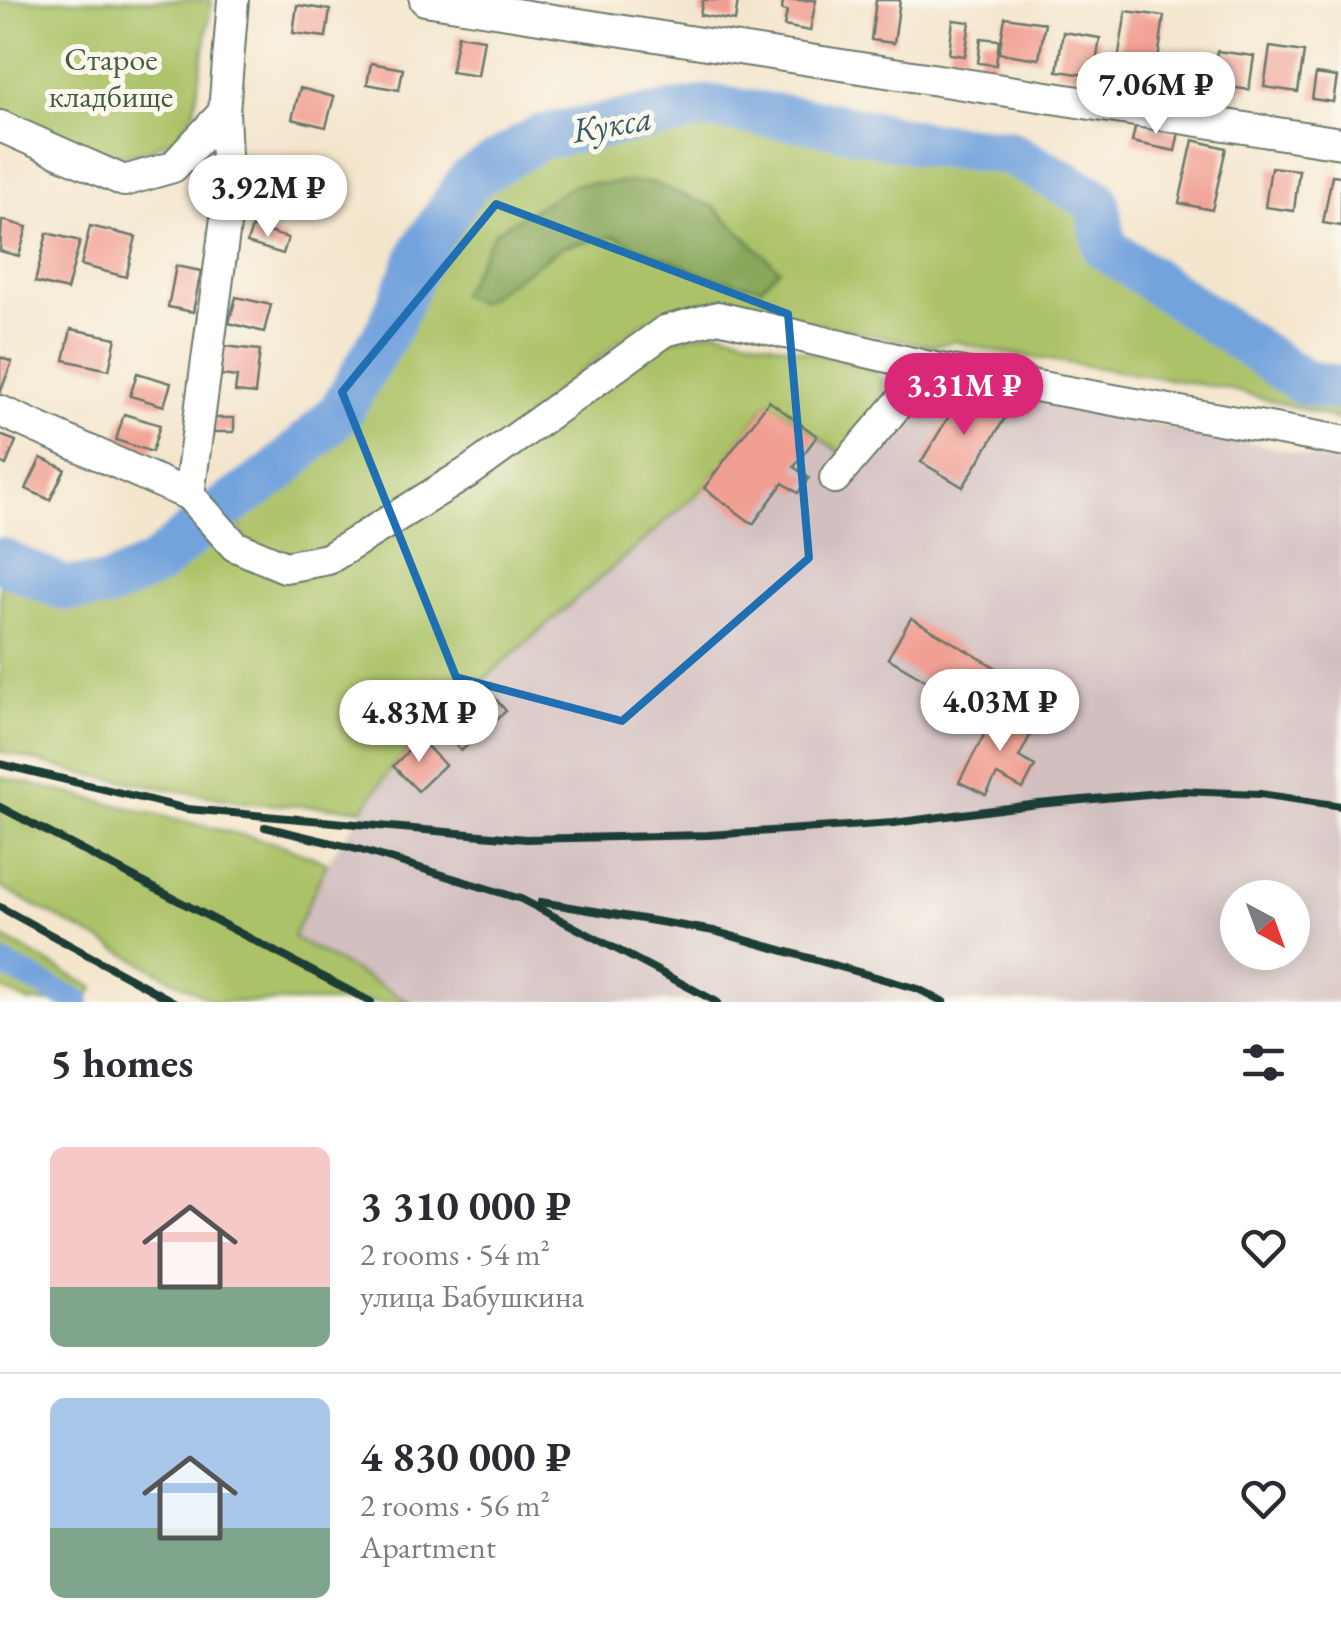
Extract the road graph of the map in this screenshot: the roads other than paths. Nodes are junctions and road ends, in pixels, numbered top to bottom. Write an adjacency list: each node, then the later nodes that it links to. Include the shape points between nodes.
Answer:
1 (233, 0): 4 (street)
2 (425, 0): 3 (street)
3 (562, 10): 6 (street)
4 (224, 112): 5 (street, via 173,166 124,181); 11 (street, via 228,203)
5 (0, 126)
6 (1341, 143)
7 (930, 367): 9 (street); 10 (street); 11 (street, via 718,317 665,331 470,471 328,558 285,567 236,546)
8 (0, 411): 11 (street)
9 (1341, 441)
10 (835, 478)
11 (189, 495)

